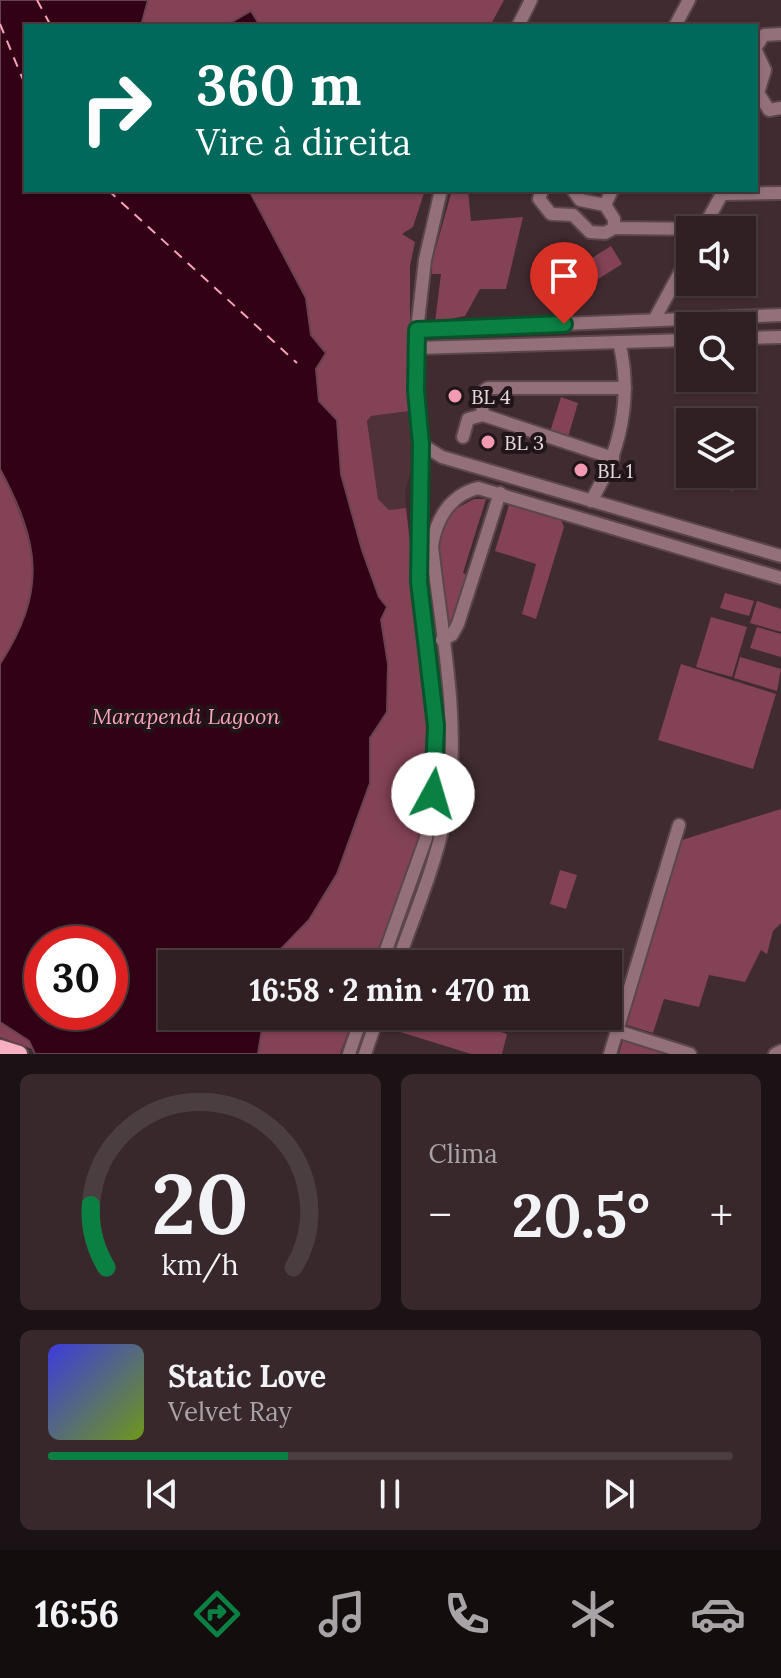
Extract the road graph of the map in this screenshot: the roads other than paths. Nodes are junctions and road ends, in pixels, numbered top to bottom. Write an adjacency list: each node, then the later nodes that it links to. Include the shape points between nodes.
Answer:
1 (531, 0): 3 (street)
2 (689, 0): 4 (street)
3 (519, 24)
4 (676, 24)
5 (781, 34): 6 (street, via 764,35)
6 (758, 46)
7 (758, 54): 8 (street, via 765,70)
8 (758, 93)
9 (758, 93): 10 (street, via 769,110)
10 (781, 108)
11 (441, 192): 24 (street)
12 (541, 192): 19 (street, via 539,199 551,214 573,215 590,232)
13 (574, 192): 17 (street, via 580,200)
14 (611, 192): 17 (street)
15 (721, 192): 16 (street); 18 (street)
16 (781, 193)
17 (605, 205): 19 (street)
18 (709, 216)
19 (614, 228): 20 (street)
20 (676, 230)
21 (676, 278): 23 (street)
22 (781, 315): 23 (street)
23 (654, 320): 24 (street)
24 (417, 330): 29 (street)
25 (781, 337): 26 (street)
26 (756, 338)
27 (676, 340): 28 (street)
28 (624, 342): 29 (street); 30 (street); 31 (street)
29 (415, 348): 34 (street)
30 (629, 357)
31 (625, 388): 32 (street, via 488,388 481,393); 35 (street)
32 (483, 415): 33 (street, via 468,419); 35 (street)
33 (463, 437)
34 (421, 444): 37 (street, via 442,457); 42 (street, via 419,582 437,757 426,838)
35 (613, 458): 37 (street)
36 (500, 493): 39 (street); 40 (street, via 458,624); 40 (street, via 468,490 435,528 432,546)
37 (591, 501): 38 (street)
38 (781, 556)
39 (781, 578)
40 (442, 640): 43 (street, via 451,764 448,802 437,855)
41 (679, 825): 46 (street)
42 (386, 950)
43 (402, 950)
44 (357, 1030): 50 (street)
45 (373, 1030): 51 (street)
46 (617, 1031): 52 (street); 53 (street)
47 (0, 1048): 49 (main road)
48 (781, 1051): 54 (street)
49 (19, 1054)
50 (349, 1054)
51 (365, 1054)
52 (610, 1054)
53 (690, 1054)
54 (775, 1054)

